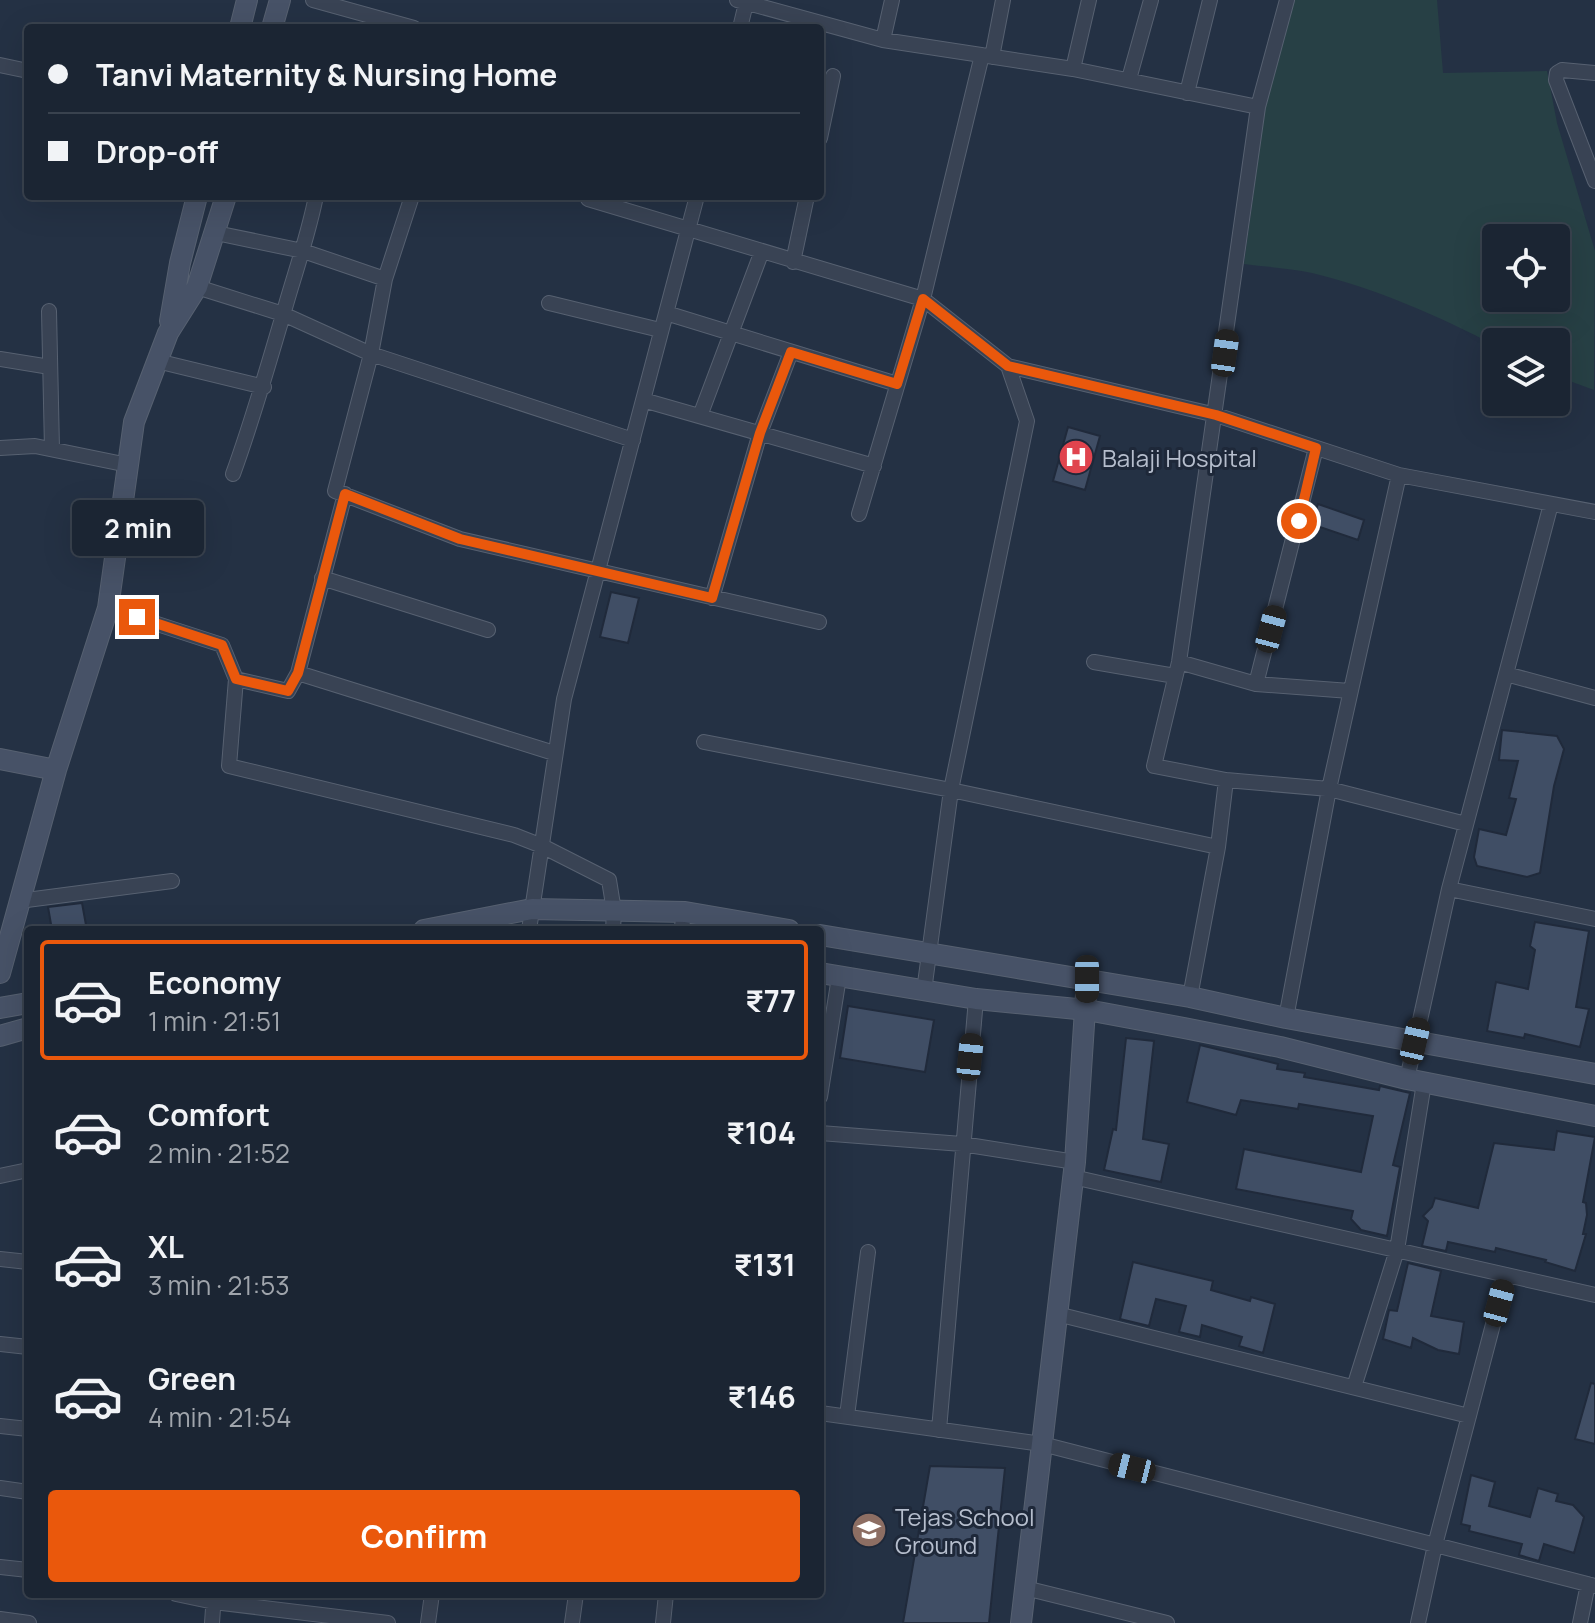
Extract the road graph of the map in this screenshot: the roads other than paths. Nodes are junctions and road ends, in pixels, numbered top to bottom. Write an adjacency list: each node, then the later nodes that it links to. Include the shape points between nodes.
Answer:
1 (247, 0): 12 (main road)
2 (280, 0): 13 (main road)
3 (313, 0): 14 (street)
4 (892, 0): 16 (street)
5 (1003, 0): 17 (street)
6 (1089, 0): 19 (street)
7 (1151, 0): 23 (street)
8 (1210, 0): 24 (street)
9 (1287, 0): 25 (street)
10 (742, 1): 11 (street); 15 (street)
11 (786, 6): 16 (street)
12 (241, 24)
13 (273, 24)
14 (400, 24)
15 (740, 24)
16 (883, 40): 17 (street)
17 (987, 56): 19 (street); 42 (street)
18 (0, 65): 20 (street)
19 (1073, 69): 23 (street)
20 (24, 70)
21 (1595, 73): 27 (street, via 1562,70 1556,80)
22 (833, 76): 26 (street)
23 (1129, 79): 24 (street)
24 (1187, 93): 25 (street)
25 (1258, 107): 59 (street)
26 (824, 119)
27 (1595, 181)
28 (196, 200): 48 (main road)
29 (225, 200): 36 (main road)
30 (315, 200): 37 (street)
31 (411, 200): 40 (street)
32 (592, 200): 35 (street)
33 (696, 200): 35 (street)
34 (806, 200): 39 (street)
35 (688, 227): 38 (street); 45 (street)
36 (216, 233): 37 (street); 41 (main road)
37 (303, 251): 40 (street); 46 (street)
38 (762, 251): 39 (street); 49 (street)
39 (793, 262): 42 (street)
40 (385, 279): 51 (street)
41 (197, 287): 46 (street); 48 (main road)
42 (923, 299): 54 (street); 56 (street)
43 (549, 303): 47 (street)
44 (49, 311): 55 (street)
45 (666, 313): 47 (street); 49 (street)
46 (283, 314): 51 (street); 57 (street)
47 (660, 330): 58 (street)
48 (168, 333): 53 (main road)
49 (730, 333): 50 (street); 60 (street)
50 (791, 352): 56 (street); 61 (street)
51 (371, 354): 62 (street); 70 (street, via 335,491)
52 (0, 359): 55 (street)
53 (157, 361): 57 (street); 66 (main road, via 134,422)
54 (1008, 366): 59 (street); 94 (street, via 1027,421)
55 (50, 367): 65 (street)
56 (897, 384): 67 (street)
57 (264, 387): 68 (street)
58 (643, 400): 60 (street); 62 (street)
59 (1216, 415): 64 (street); 81 (street)
60 (700, 416): 61 (street)
61 (760, 433): 67 (street); 76 (street)
62 (633, 440): 74 (street)
63 (0, 448): 65 (street)
64 (1316, 448): 69 (street); 85 (street)
65 (52, 449): 66 (street)
66 (128, 465): 77 (main road)
67 (874, 466): 73 (street)
68 (233, 474)
69 (1399, 475): 71 (street); 86 (street)
70 (345, 494): 74 (street, via 460,539); 75 (street)
71 (1551, 504): 72 (street); 83 (street)
72 (1595, 512)
73 (859, 514)
74 (598, 571): 76 (street); 89 (street)
75 (322, 578): 79 (street); 82 (street)
76 (712, 598): 78 (street)
77 (108, 608): 84 (street, via 222,645); 91 (main road)
78 (819, 622)
79 (488, 630)
80 (1094, 662): 81 (street)
81 (1177, 669): 85 (street); 92 (street, via 1154,766)
82 (298, 673): 84 (street, via 288,691); 89 (street)
83 (1506, 674): 87 (street); 95 (street)
84 (236, 679): 96 (street, via 229,766)
85 (1256, 684): 86 (street)
86 (1350, 691): 93 (street)
87 (1595, 698)
88 (704, 742): 94 (street)
89 (554, 753): 96 (street)
90 (0, 759): 91 (main road)
91 (56, 770): 100 (main road)
92 (1226, 780): 93 (street); 97 (street)
93 (1329, 789): 95 (street); 119 (street)
94 (951, 790): 97 (street); 109 (street)
95 (1466, 824): 99 (street)
96 (542, 846): 101 (street); 103 (street, via 609,880)
97 (1218, 847): 114 (street)
98 (172, 881): 100 (street)
99 (1449, 889): 102 (street); 122 (street)
100 (19, 901): 110 (main road)
101 (532, 909): 103 (main road); 105 (main road); 106 (street)
102 (1595, 919)
103 (614, 920): 104 (main road)
104 (683, 921): 107 (main road)
105 (445, 926)
106 (530, 926)
107 (742, 926)
108 (824, 936): 109 (main road)
109 (929, 954): 112 (main road); 113 (street)
110 (0, 973)
111 (829, 975): 113 (main road); 123 (street)
112 (1087, 979): 114 (main road); 118 (main road)
113 (924, 991): 115 (main road)
114 (1190, 997): 119 (main road)
115 (976, 999): 118 (main road); 128 (street)
116 (24, 1004): 117 (main road)
117 (0, 1008)
118 (1087, 1010): 125 (main road, via 1280,1047); 129 (main road)
119 (1286, 1018): 122 (main road)
120 (24, 1029): 121 (main road)
121 (0, 1036)
122 (1415, 1041): 124 (main road); 125 (street)
123 (824, 1043)
124 (1595, 1074)
125 (1416, 1081): 126 (main road); 132 (street)
126 (1595, 1116)
127 (824, 1133): 128 (street)
128 (962, 1144): 129 (street); 147 (street)
129 (1074, 1170): 132 (street); 138 (main road)
130 (24, 1171): 131 (street)
131 (0, 1176)
132 (1397, 1250): 136 (street); 141 (street)
133 (868, 1252): 143 (street)
134 (0, 1259): 135 (street)
135 (24, 1262)
136 (1506, 1275): 137 (street); 144 (street)
137 (1595, 1295)
138 (1057, 1314): 141 (street); 148 (main road)
139 (0, 1344): 140 (street)
140 (24, 1347)
141 (1354, 1387): 144 (street)
142 (824, 1413): 143 (street)
143 (847, 1416): 147 (street)
144 (1469, 1416): 151 (street)
145 (0, 1426): 146 (street)
146 (24, 1429)
147 (939, 1430): 148 (street)
148 (1042, 1444): 151 (street); 155 (main road)
149 (0, 1488): 150 (street)
150 (24, 1491)
151 (1435, 1545): 154 (street); 169 (street)
152 (0, 1567): 153 (street)
153 (24, 1570)
154 (1592, 1585): 170 (street)
155 (1025, 1588): 167 (main road); 168 (street)
156 (214, 1598): 162 (street); 163 (street)
157 (431, 1598): 164 (street)
158 (575, 1598): 165 (street)
159 (666, 1598): 166 (street)
160 (0, 1619): 161 (street)
161 (29, 1623)
162 (212, 1623)
163 (388, 1623)
164 (428, 1623)
165 (572, 1623)
166 (663, 1623)
167 (1021, 1623)
168 (1167, 1623)
169 (1418, 1623)
170 (1580, 1623)

